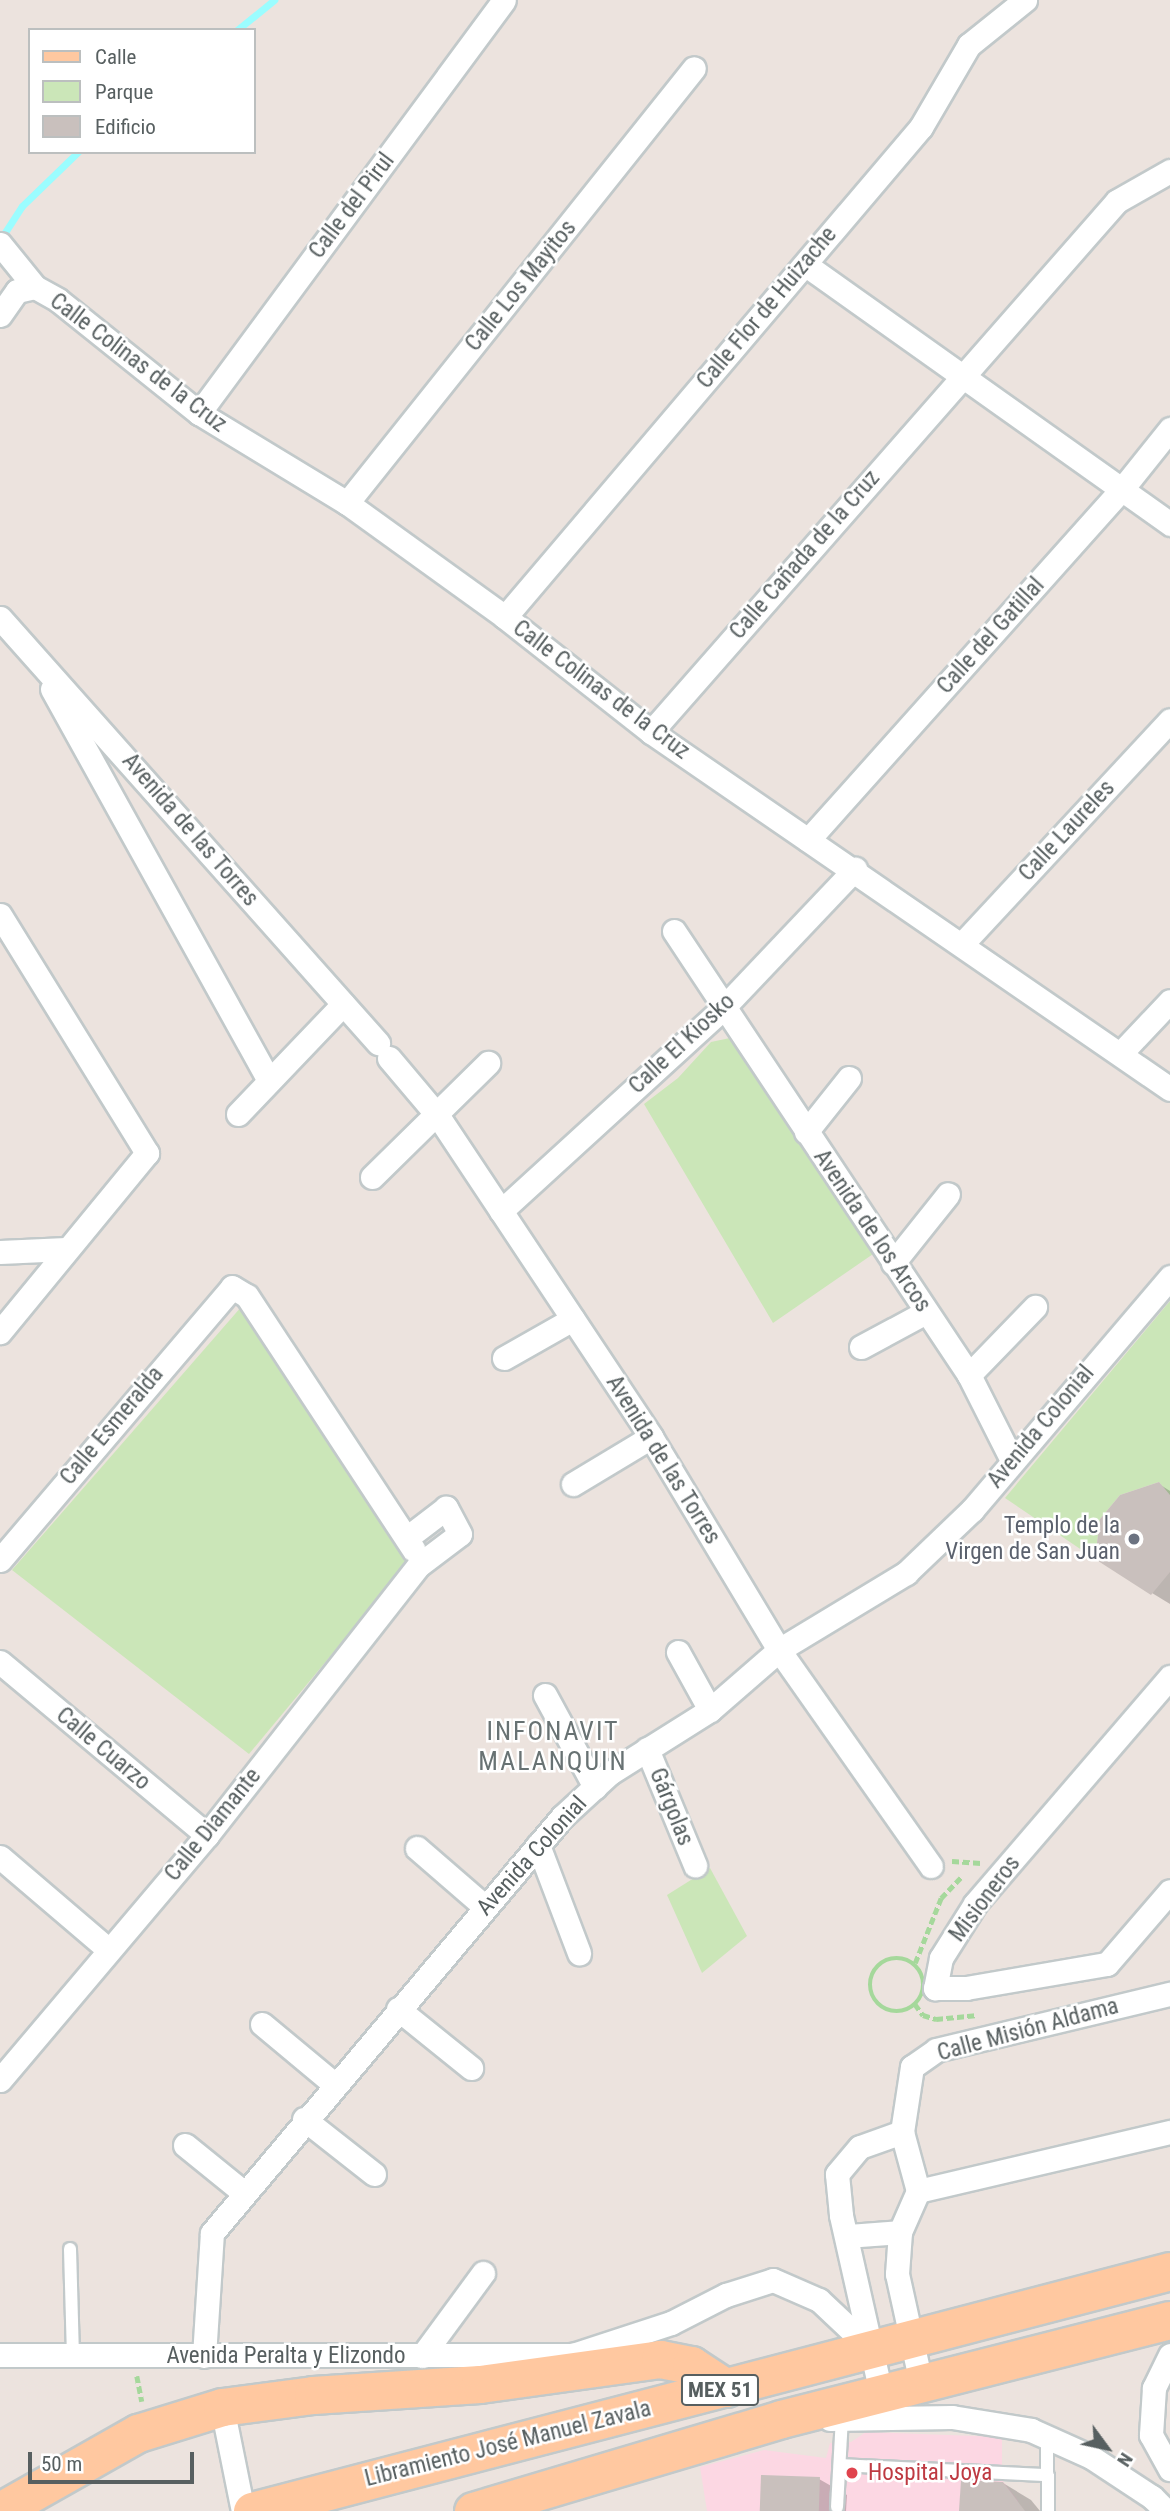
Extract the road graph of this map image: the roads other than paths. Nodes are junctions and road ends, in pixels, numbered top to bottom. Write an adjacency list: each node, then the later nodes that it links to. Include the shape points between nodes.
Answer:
1 (504, 0): 10 (street, Calle del Pirul)
2 (1025, 0): 6 (street, Calle Flor de Huizache, via 969,45 921,127)
3 (694, 68): 13 (street, Calle Los Mayitos)
4 (1170, 170): 9 (street, Calle Cañada de la Cruz, via 1117,201)
5 (0, 244): 7 (street, Calle Colinas de la Cruz)
6 (806, 265): 9 (street); 15 (street, Calle Flor de Huizache)
7 (35, 286): 8 (street, via 17,291); 10 (street, Calle Colinas de la Cruz)
8 (0, 315)
9 (959, 378): 12 (street); 19 (street, Calle Cañada de la Cruz)
10 (199, 413): 13 (street, Calle Colinas de la Cruz)
11 (1170, 429): 12 (street, Calle del Gatillal)
12 (1122, 489): 14 (street); 20 (street, Calle del Gatillal)
13 (347, 503): 15 (street, Calle Colinas de la Cruz)
14 (1170, 524)
15 (505, 617): 19 (street, Calle Colinas de la Cruz)
16 (0, 618): 17 (street, Avenida de las Torres)
17 (32, 651): 26 (street, Avenida de las Torres); 31 (street)
18 (1170, 720): 24 (street, Calle Laureles)
19 (651, 732): 20 (street, Calle Colinas de la Cruz)
20 (808, 840): 21 (street, Calle Colinas de la Cruz)
21 (855, 869): 24 (street, Calle Colinas de la Cruz); 27 (street, Calle El Kiosko)
22 (0, 915): 39 (street, via 148,1153)
23 (674, 931): 27 (street, Avenida de los Arcos)
24 (963, 943): 28 (street, Calle Colinas de la Cruz)
25 (1170, 1001): 28 (street)
26 (343, 1004): 31 (street); 34 (street, Avenida de las Torres)
27 (723, 1008): 35 (street, Avenida de los Arcos); 38 (street, Calle El Kiosko)
28 (1121, 1053): 32 (street, Calle Colinas de la Cruz)
29 (488, 1063): 34 (street)
30 (849, 1078): 35 (street)
31 (270, 1081): 33 (street)
32 (1170, 1089)
33 (238, 1114)
34 (438, 1116): 36 (street); 38 (street, Avenida de las Torres)
35 (806, 1132): 41 (street, Avenida de los Arcos)
36 (372, 1177)
37 (948, 1194): 41 (street)
38 (501, 1211): 45 (street, Avenida de las Torres)
39 (66, 1249): 40 (street); 46 (street)
40 (0, 1252)
41 (893, 1263): 44 (street, Avenida de los Arcos)
42 (1170, 1277): 51 (street, Avenida Colonial)
43 (1035, 1307): 49 (street)
44 (926, 1312): 47 (street); 49 (street, Avenida de los Arcos)
45 (573, 1319): 48 (street); 50 (street, Avenida de las Torres)
46 (0, 1332)
47 (861, 1347)
48 (504, 1358)
49 (969, 1375): 51 (street, Avenida de los Arcos)
50 (651, 1437): 52 (street); 56 (street, Avenida de las Torres)
51 (1012, 1458): 56 (street, Avenida Colonial, via 972,1510 906,1573)
52 (573, 1484)
53 (408, 1537): 54 (street, Calle Esmeralda, via 247,1296 232,1287); 55 (street); 55 (street, Calle Diamante, via 446,1508 460,1534)
54 (0, 1560)
55 (419, 1565): 64 (street, Calle Diamante)
56 (779, 1650): 61 (street, Avenida Colonial); 69 (street, Avenida de las Torres)
57 (678, 1652): 61 (street)
58 (0, 1662): 64 (street, Calle Cuarzo)
59 (1170, 1677): 70 (street, Misioneros, via 975,1904 941,1958 935,1988 966,1988 1107,1964)
60 (545, 1695): 63 (street)
61 (710, 1710): 62 (street, Avenida Colonial)
62 (648, 1749): 63 (street, Avenida Colonial); 68 (street, Gárgolas)
63 (595, 1787): 65 (street, Avenida Colonial)
64 (207, 1835): 72 (street, Calle Diamante)
65 (538, 1845): 71 (street, Avenida Colonial); 73 (street)
66 (417, 1848): 71 (street)
67 (0, 1857): 72 (street)
68 (695, 1864)
69 (931, 1866)
70 (1170, 1891)
71 (485, 1907): 75 (street, Avenida Colonial)
72 (109, 1950): 77 (street, Calle Diamante)
73 (579, 1953)
74 (1170, 1994): 81 (street, Calle Misión Aldama, via 936,2050 912,2067)
75 (398, 2009): 78 (street); 79 (street, Avenida Colonial)
76 (262, 2024): 79 (street)
77 (4, 2068)
78 (471, 2068)
79 (334, 2084): 80 (street, Avenida Colonial)
80 (304, 2119): 84 (street); 86 (street, Avenida Colonial)
81 (902, 2132): 85 (street, Calle Misión Aldama); 88 (street, via 860,2147 837,2174)
82 (1170, 2132): 85 (street)
83 (185, 2145): 86 (street)
84 (374, 2174)
85 (918, 2191): 87 (street)
86 (243, 2192): 98 (street, Avenida Colonial, via 212,2233)
87 (900, 2232): 88 (street); 93 (street, via 897,2274)
88 (847, 2236): 94 (street)
89 (71, 2249): 97 (lane)
90 (1170, 2271): 93 (main road, Libramiento José Manuel Zavala / MEX 51)
91 (483, 2273): 99 (street)
92 (1170, 2320): 101 (main road, Libramiento José Manuel Zavala / MEX 51)
93 (911, 2338): 94 (main road, Libramiento José Manuel Zavala / MEX 51); 101 (street)
94 (871, 2349): 100 (street, Avenida Peralta y Elizondo, via 819,2300 774,2280 726,2295 671,2323); 102 (main road, Libramiento José Manuel Zavala / MEX 51); 103 (street)
95 (0, 2355): 97 (street, Avenida Peralta y Elizondo)
96 (1170, 2355): 109 (street, via 1154,2388 1151,2435)
97 (73, 2356): 98 (street, Avenida Peralta y Elizondo)
98 (204, 2356): 99 (street, Avenida Peralta y Elizondo)
99 (422, 2356): 100 (street, Avenida Peralta y Elizondo)
100 (570, 2363): 102 (main road, via 675,2360); 104 (main road, via 480,2384 313,2395)
101 (921, 2383): 103 (main road, Libramiento José Manuel Zavala / MEX 51)
102 (726, 2388): 112 (main road, Libramiento José Manuel Zavala / MEX 51)
103 (881, 2393): 106 (main road, Libramiento José Manuel Zavala / MEX 51)
104 (222, 2407): 112 (street); 113 (main road, via 138,2433)
105 (842, 2418): 106 (street); 107 (street, via 952,2417 1031,2430); 108 (lane)
106 (781, 2419): 114 (main road, Libramiento José Manuel Zavala / MEX 51, via 746,2436)
107 (1047, 2437): 110 (lane); 116 (street, via 1091,2457)
108 (840, 2465): 110 (lane); 111 (lane)
109 (1170, 2469)
110 (1048, 2476): 115 (lane)
111 (836, 2507)
112 (254, 2509)
113 (0, 2511)
114 (473, 2511)
115 (1048, 2511)
116 (1166, 2511)

